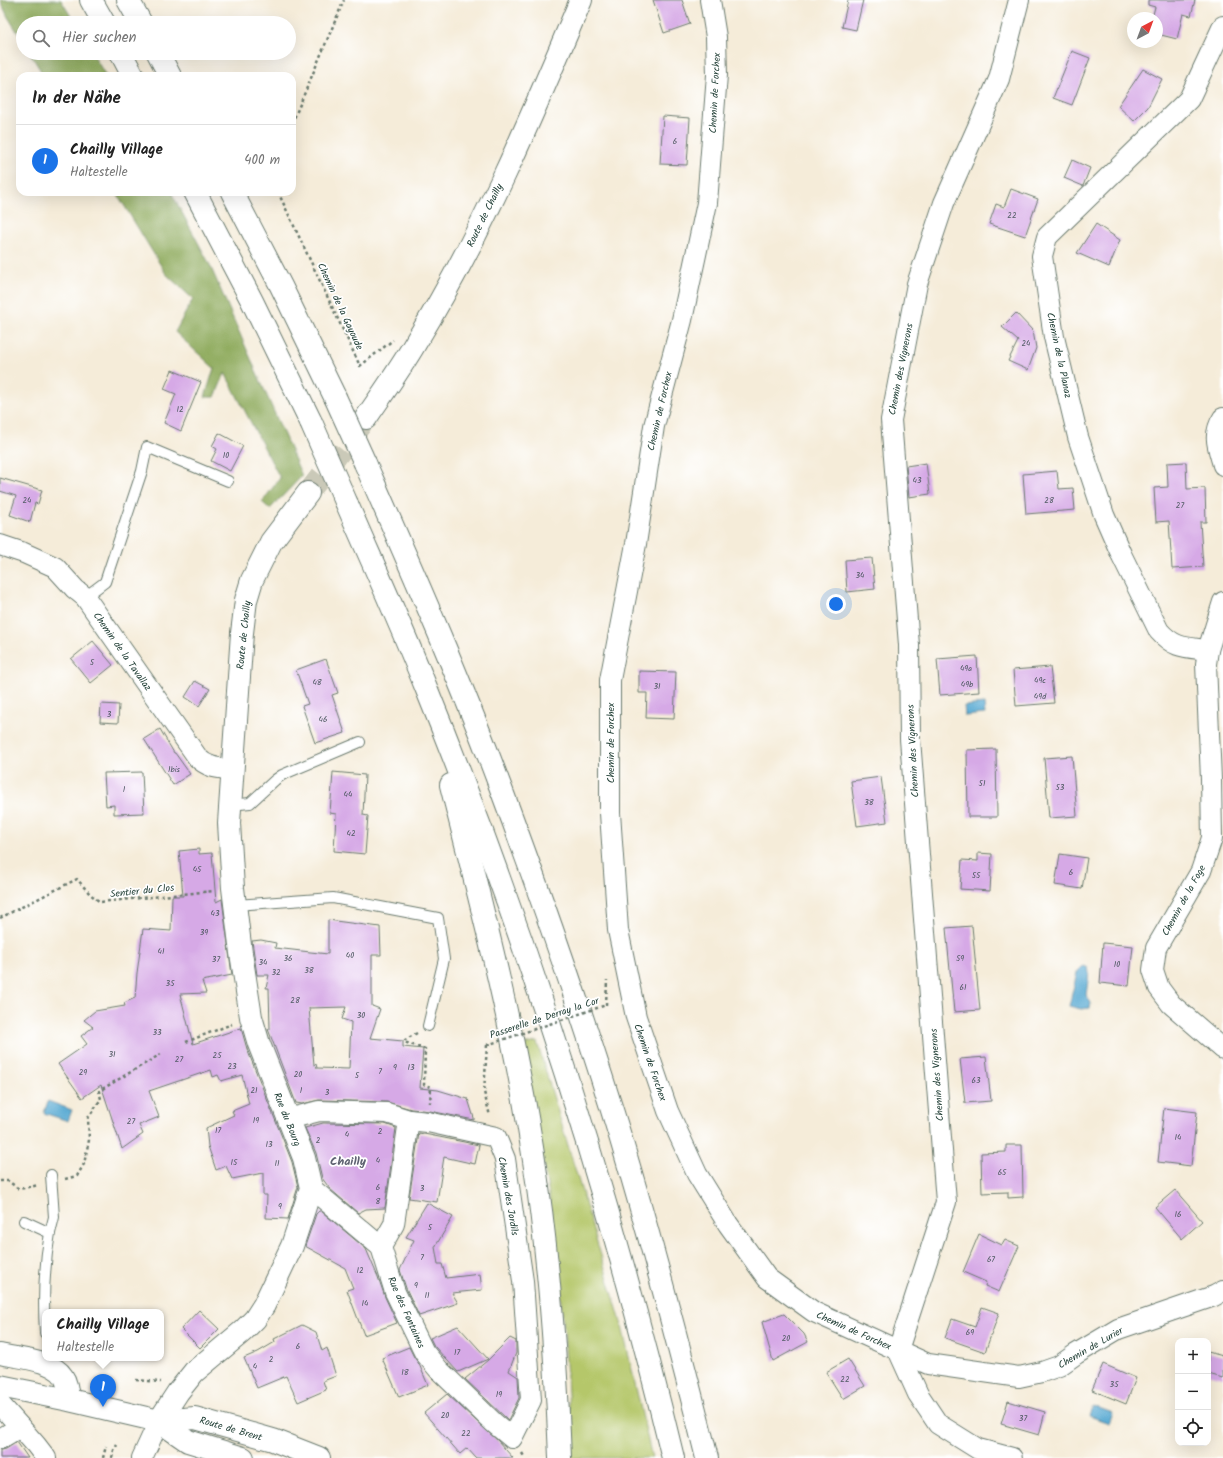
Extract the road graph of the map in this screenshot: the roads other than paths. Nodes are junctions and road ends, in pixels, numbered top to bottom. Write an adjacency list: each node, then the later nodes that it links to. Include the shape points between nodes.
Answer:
1 (91, 0): 6 (main road)
2 (128, 0): 7 (main road)
3 (581, 0): 15 (main road, Route de Chailly, via 500,183 460,264 417,342)
4 (710, 0): 40 (street, Chemin de Forchex, via 716,37 717,75 707,203 682,320 654,426 636,544 610,680 610,813 618,930 636,1017 668,1111 697,1174 728,1224 767,1278 814,1312)
5 (1019, 0): 40 (street, Chemin des Vignerons, via 999,79 944,203 917,284 891,420 909,645 910,739 946,1202)
6 (100, 16)
7 (137, 16)
8 (1223, 26): 23 (street, Chemin de la Planaz, via 1190,99 1048,236 1042,256 1056,345 1078,437 1104,515 1159,631 1168,640 1180,646)
9 (125, 60): 11 (main road)
10 (162, 60): 12 (main road)
11 (131, 72)
12 (168, 72)
13 (197, 196): 24 (main road, bridge, via 311,422)
14 (234, 196): 58 (main road, bridge, via 281,286 365,463 425,600 499,784 561,958 617,1127 677,1337)
15 (366, 418)
16 (1223, 418): 17 (street, via 1216,433)
17 (1223, 465)
18 (228, 481): 21 (lane, via 146,447 142,471 105,582)
19 (308, 493): 26 (main road, Route de Chailly, via 271,542 252,580 246,600)
20 (0, 545): 21 (street, Chemin de la Tavallaz, via 55,567)
21 (85, 597): 26 (street, Chemin de la Tavallaz, via 203,764)
22 (1223, 602): 23 (street)
23 (1208, 650): 30 (street, Chemin de la Foge, via 1206,664 1212,838 1201,871 1156,948 1153,970 1159,988 1171,1004)
24 (428, 691): 56 (main road, via 485,918 513,1044 533,1153 549,1279); 57 (main road, via 501,884 586,1137)
25 (360, 742): 27 (lane, via 282,775 250,804)
26 (232, 770): 27 (main road, Rue du Bourg)
27 (230, 805): 28 (main road, Rue du Bourg)
28 (234, 896): 29 (lane, via 333,898 438,918 444,959); 31 (main road, Rue du Bourg, via 241,953 258,1044)
29 (428, 1026)
30 (1223, 1049)
31 (288, 1119): 32 (street, via 319,1110 387,1113); 34 (main road, Rue du Bourg, via 304,1158)
32 (418, 1121): 37 (street, via 394,1224); 50 (street, Chemin des Jordils, via 496,1137 505,1159 523,1281 531,1400)
33 (52, 1178): 36 (lane, via 54,1217)
34 (311, 1188): 37 (street); 48 (main road, via 292,1246 264,1306 243,1331 194,1372)
35 (24, 1221): 36 (lane)
36 (50, 1233): 39 (lane, via 46,1256)
37 (381, 1247): 50 (street, Rue des Fontaines, via 396,1292 424,1352 494,1424)
38 (1223, 1291): 44 (street, Chemin de Lurier, via 1118,1329 1059,1366 1042,1372 1019,1377)
39 (44, 1309)
40 (898, 1350): 44 (street, Chemin de Forchex); 59 (street, via 918,1394 938,1424 978,1449)
41 (0, 1354): 42 (street)
42 (42, 1360)
43 (46, 1361): 46 (street, via 63,1375)
44 (928, 1364)
45 (0, 1386): 46 (main road)
46 (69, 1400): 48 (main road)
47 (0, 1404): 49 (street)
48 (159, 1421): 53 (street); 54 (main road, via 188,1441); 55 (main road, Route de Brent, via 195,1418 273,1440)
49 (20, 1427): 51 (street); 52 (street)
50 (512, 1438)
51 (0, 1439)
52 (46, 1458)
53 (142, 1458)
54 (243, 1458)
55 (320, 1458)
56 (560, 1458)
57 (673, 1458)
58 (708, 1458)
59 (1012, 1458)

